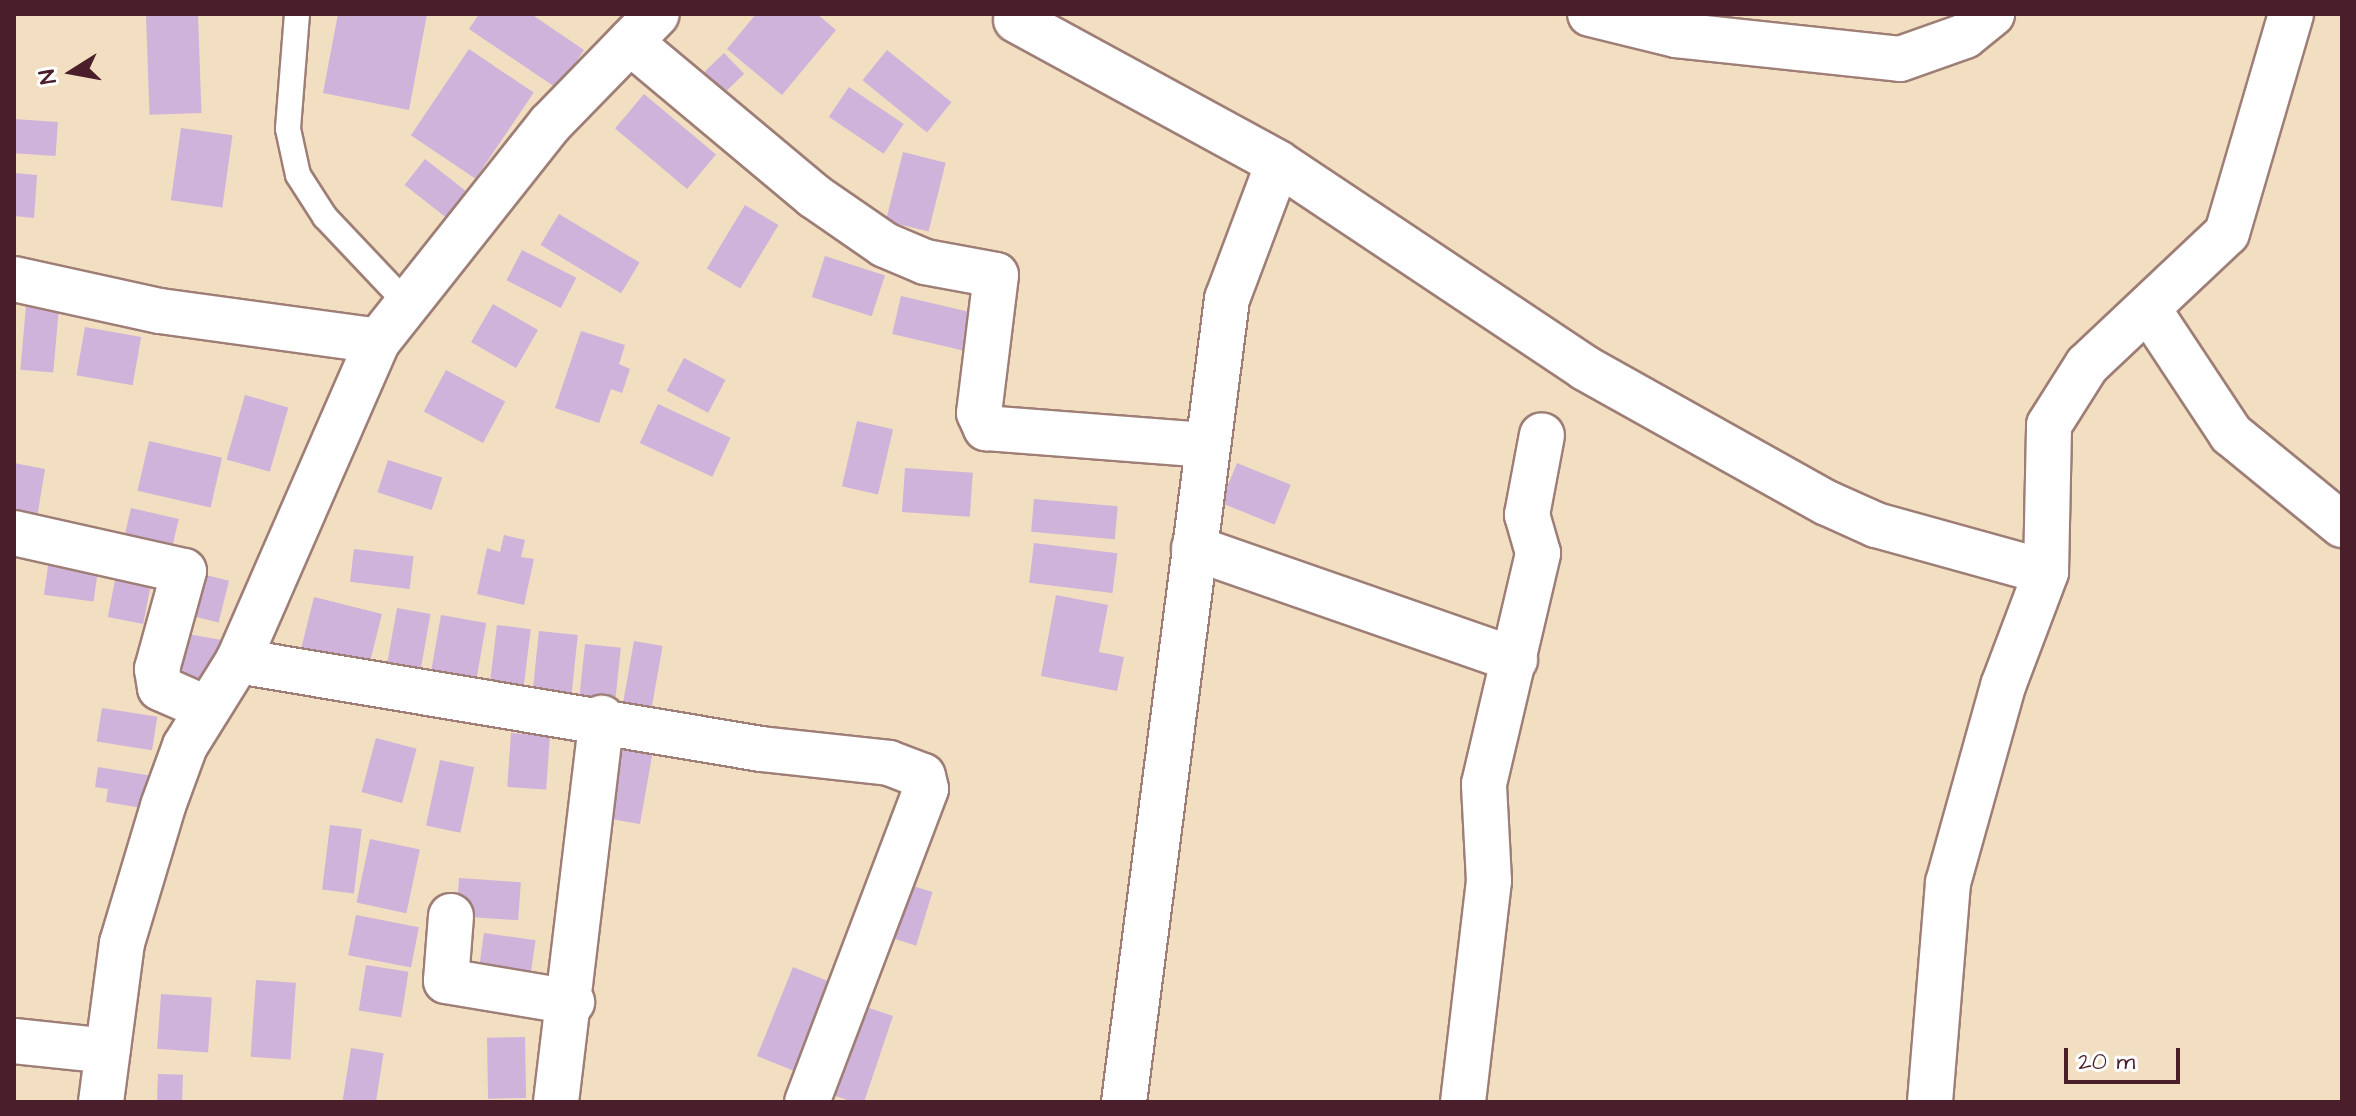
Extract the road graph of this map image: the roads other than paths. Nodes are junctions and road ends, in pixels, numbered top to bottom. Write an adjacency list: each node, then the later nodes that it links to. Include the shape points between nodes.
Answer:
1 (297, 14): 10 (lane, via 288,129 298,175 325,217)
2 (1590, 14): 3 (street, via 1676,35 1900,59 1965,36)
3 (1992, 14)
4 (2291, 14): 9 (street, via 2227,233)
5 (1016, 20): 7 (street)
6 (644, 28): 10 (street, via 550,124); 13 (street, via 885,245 925,262 996,275 979,413 986,428)
7 (1278, 163): 13 (street, via 1227,299); 17 (street, via 1585,368 1827,503 1876,525)
8 (14, 279): 11 (street, via 160,311)
9 (2161, 300): 14 (street, via 2231,434); 17 (street, via 2087,365 2049,425)
10 (410, 307): 11 (street)
11 (378, 341): 19 (street)
12 (1542, 435): 18 (street, via 1527,515 1538,553)
13 (1205, 445): 16 (street)
14 (2342, 525)
15 (14, 533): 20 (street, via 184,571 157,669 160,688)
16 (1194, 548): 18 (street); 29 (street)
17 (2046, 572): 31 (street, via 2003,686 1948,883)
18 (1515, 660): 30 (street, via 1484,784 1489,881)
19 (238, 661): 20 (street); 21 (street)
20 (208, 709): 25 (street, via 185,746 139,874)
21 (602, 718): 23 (street); 28 (street, via 761,749 889,763 923,776 918,812)
22 (451, 916): 23 (street, via 446,981)
23 (572, 1002): 27 (street)
24 (14, 1041): 25 (street)
25 (107, 1051): 26 (street)
26 (101, 1102)
27 (556, 1102)
28 (807, 1102)
29 (1124, 1102)
30 (1463, 1102)
31 (1930, 1102)

